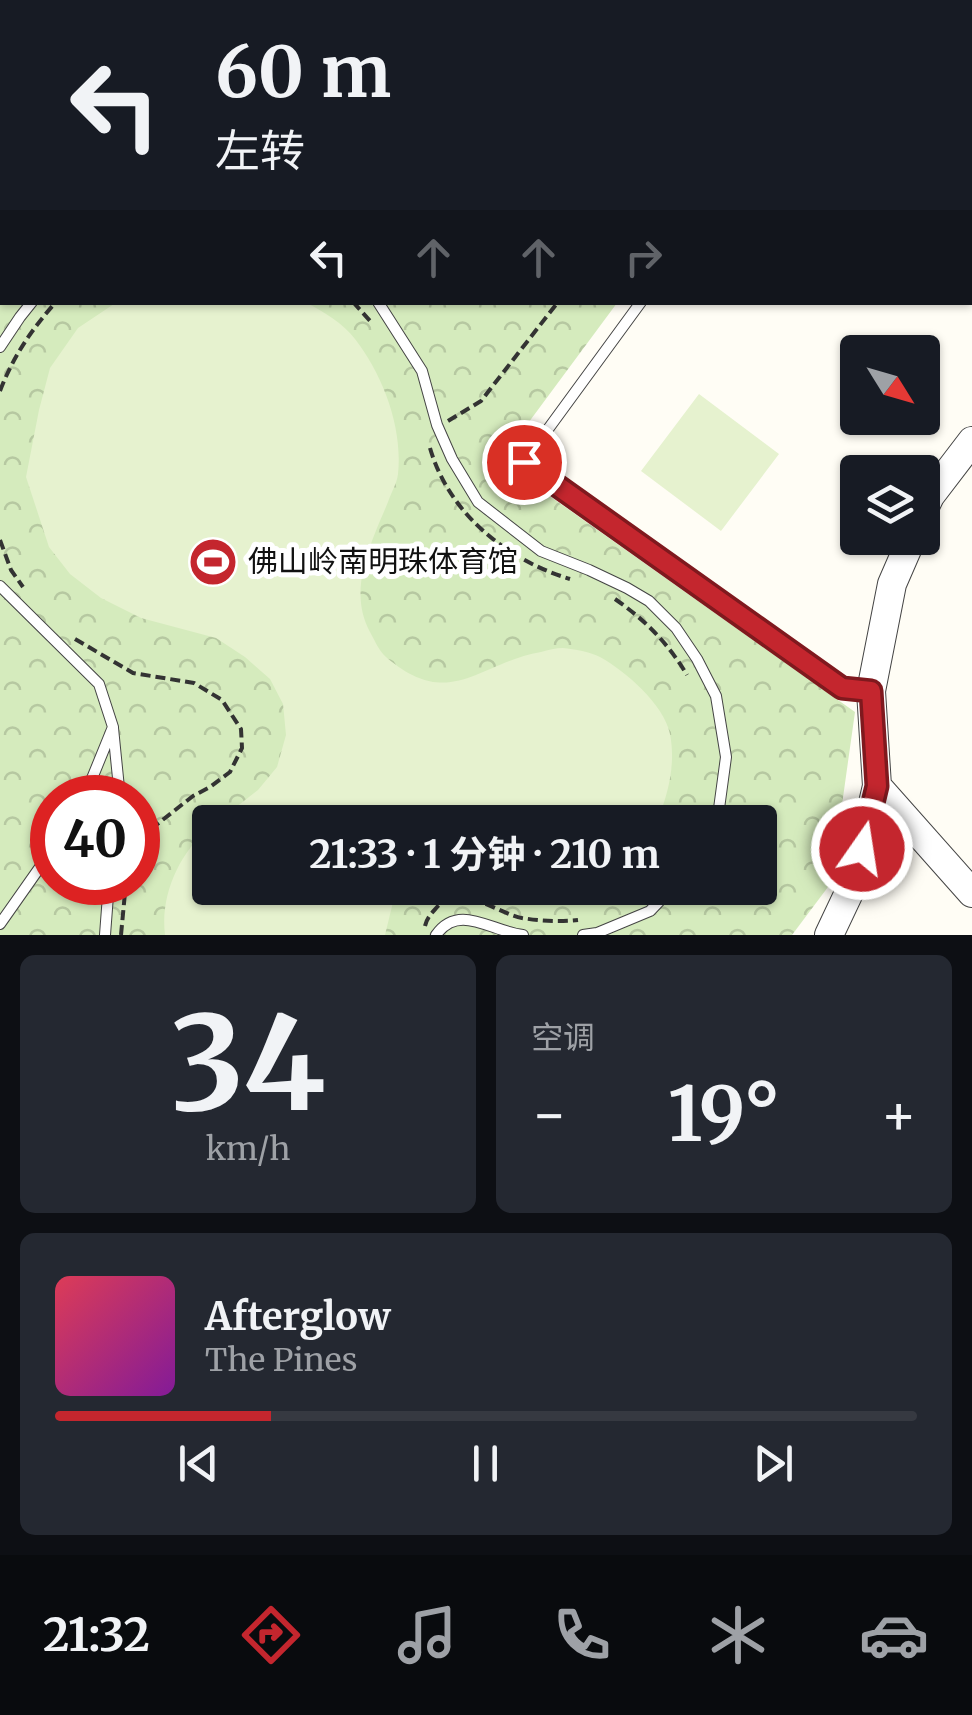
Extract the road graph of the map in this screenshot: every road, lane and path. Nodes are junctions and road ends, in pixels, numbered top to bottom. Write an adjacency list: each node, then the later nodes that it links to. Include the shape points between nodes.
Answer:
1 (30, 305): 6 (lane)
2 (54, 305): 7 (path, via 23,343)
3 (380, 305): 8 (lane, via 422,371)
4 (556, 305): 8 (path, via 481,401)
5 (639, 305): 16 (lane, via 524,462 842,688)
6 (0, 348)
7 (0, 391)
8 (437, 424): 21 (lane, via 478,502 541,551 628,588 676,628 716,696 726,757)
9 (972, 441): 10 (street)
10 (940, 483)
11 (0, 540): 14 (path)
12 (905, 555): 16 (street, via 892,584)
13 (0, 586): 17 (lane, via 99,684)
14 (25, 590)
15 (70, 636): 22 (path, via 134,673 194,683 222,700 241,729 242,748 230,772)
16 (871, 691): 20 (street)
17 (113, 727): 18 (lane); 19 (lane)
18 (93, 775)
19 (118, 775)
20 (877, 786): 24 (street); 37 (street, via 855,880)
21 (719, 805)
22 (160, 822)
23 (30, 881): 29 (lane)
24 (972, 892)
25 (108, 905): 31 (lane)
26 (124, 905): 32 (path)
27 (656, 905): 36 (lane)
28 (590, 919): 33 (path, via 520,917 460,898 444,901 427,918)
29 (0, 924)
30 (493, 932): 34 (lane, via 463,918 444,924); 35 (lane)
31 (105, 935)
32 (121, 935)
33 (422, 935)
34 (436, 935)
35 (524, 935)
36 (583, 935)
37 (829, 935)

